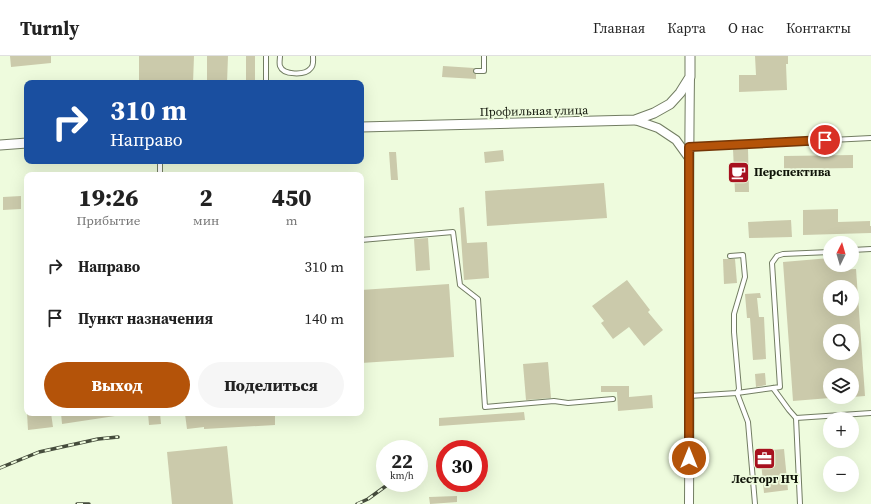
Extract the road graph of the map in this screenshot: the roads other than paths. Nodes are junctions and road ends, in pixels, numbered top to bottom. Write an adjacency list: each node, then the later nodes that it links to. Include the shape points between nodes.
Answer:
1 (266, 56): 8 (lane)
2 (280, 56): 3 (lane, via 280,66 283,69 299,74 312,67)
3 (313, 56)
4 (484, 56): 6 (lane, via 484,71)
5 (690, 56): 7 (street)
6 (476, 71)
7 (690, 77): 9 (street, Профильная улица, via 670,104); 14 (street)
8 (266, 80)
9 (635, 120): 10 (street, Профильная улица); 15 (street, via 658,128 676,140)
10 (364, 127)
11 (871, 138): 14 (lane)
12 (24, 143): 13 (street)
13 (0, 145)
14 (689, 147): 15 (street)
15 (689, 158): 23 (street)
16 (364, 240): 24 (lane, via 453,232 460,285 478,299 485,407)
17 (871, 249): 18 (lane)
18 (859, 250)
19 (823, 252): 21 (lane, via 783,254 777,256 772,263 780,388)
20 (730, 256): 22 (lane, via 744,255 745,278 734,314 739,389)
21 (773, 388): 22 (lane); 26 (lane)
22 (736, 393): 23 (lane); 28 (lane, via 748,422)
23 (690, 396): 27 (street)
24 (613, 398)
25 (871, 413): 26 (lane)
26 (796, 418): 29 (lane)
27 (689, 504)
28 (755, 504)
29 (800, 504)

